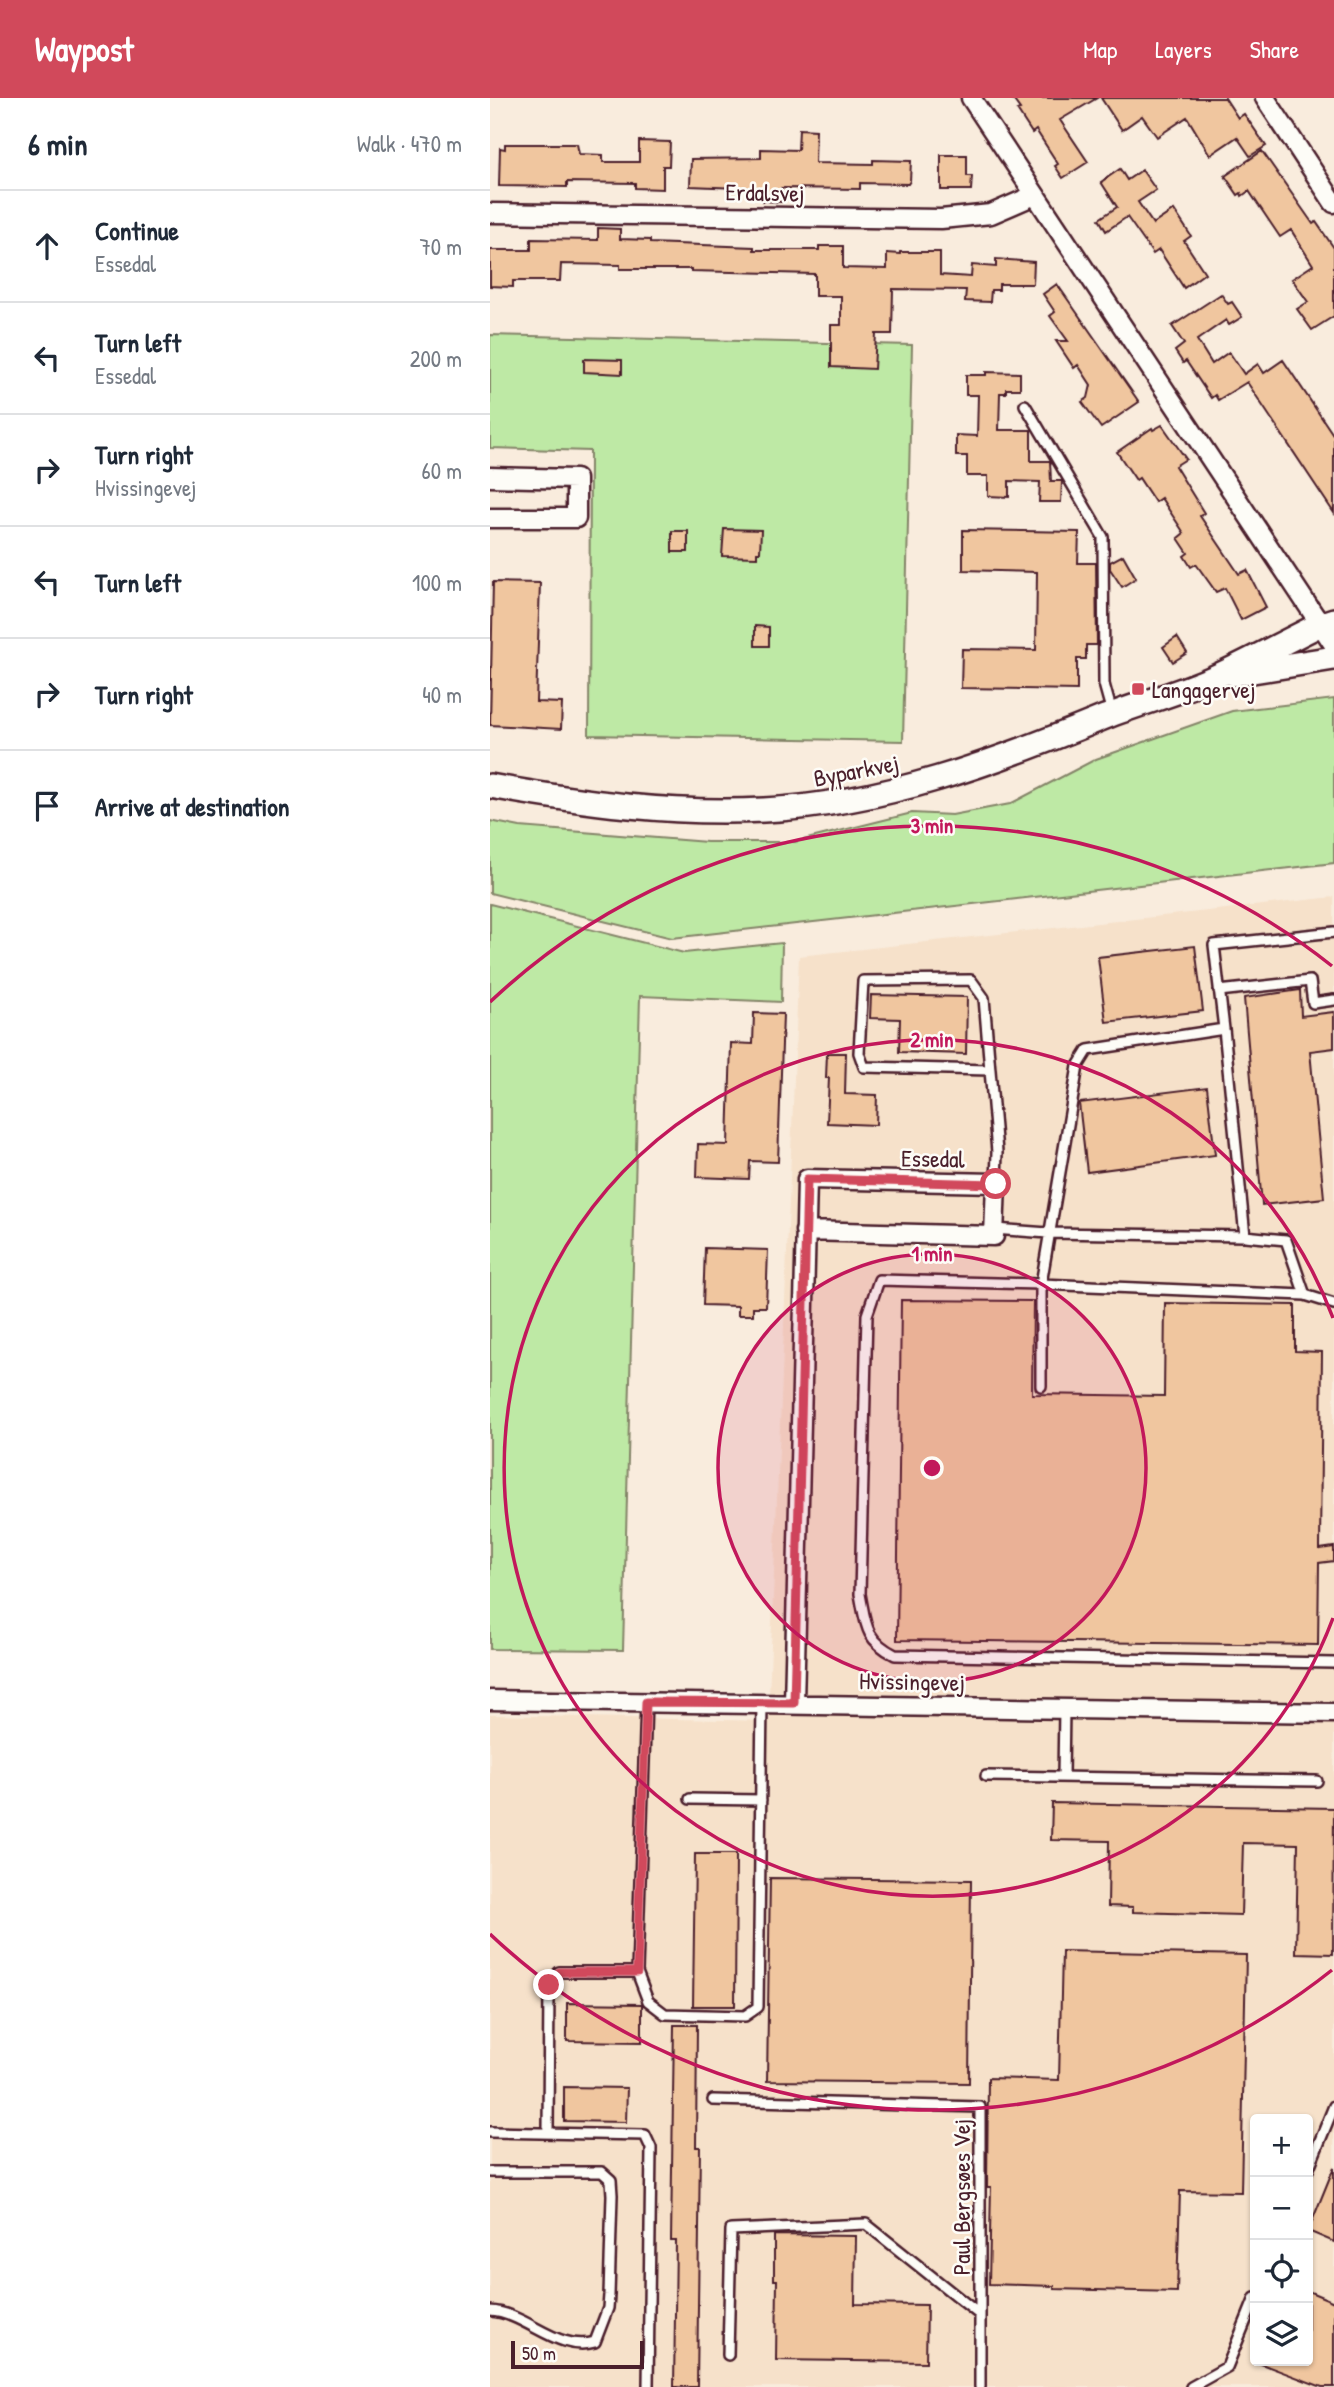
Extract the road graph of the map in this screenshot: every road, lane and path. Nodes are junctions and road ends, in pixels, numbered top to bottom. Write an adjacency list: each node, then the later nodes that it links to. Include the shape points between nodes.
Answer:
1 (971, 98): 3 (street)
2 (1265, 98): 4 (street)
3 (1035, 195): 5 (street, Erdalsvej, via 991,215 941,219); 9 (street)
4 (1334, 203)
5 (490, 213)
6 (1025, 405): 13 (lane, via 1103,537 1104,684)
7 (490, 477): 8 (street, via 576,479 576,518)
8 (490, 518)
9 (1326, 622): 10 (street); 12 (street, Byparkvej)
10 (1334, 645)
11 (1334, 658): 12 (street, Byparkvej)
12 (1214, 677): 13 (street, Byparkvej)
13 (1113, 715): 14 (street, Byparkvej, via 941,779 830,803 704,810 556,798)
14 (490, 786)
15 (1334, 932): 16 (lane, via 1213,945)
16 (1219, 991): 17 (lane, via 1310,981 1313,1003); 18 (lane)
17 (1334, 1000)
18 (1224, 1029): 23 (lane, via 1088,1050 1078,1066); 24 (lane)
19 (990, 1070): 19 (lane, via 864,1067 859,1053 863,981 971,979 984,998); 20 (lane)
20 (996, 1184): 21 (street, Essedal); 22 (street, Essedal, via 807,1179)
21 (995, 1229): 22 (street, via 994,1236); 23 (lane)
22 (805, 1231): 33 (street, Essedal)
23 (1048, 1233): 24 (lane); 25 (lane)
24 (1245, 1236): 26 (lane, via 1286,1240)
25 (1041, 1284): 26 (lane); 28 (lane); 29 (lane, via 879,1280 867,1315 860,1594 867,1629 879,1647 895,1655)
26 (1305, 1295): 27 (lane)
27 (1334, 1304)
28 (1041, 1386)
29 (1334, 1663)
30 (490, 1700): 31 (street, Hvissingevej)
31 (646, 1702): 32 (street, Hvissingevej); 41 (lane)
32 (762, 1703): 33 (street, Hvissingevej); 40 (lane)
33 (794, 1703): 34 (street, Hvissingevej)
34 (1065, 1708): 35 (street, Hvissingevej); 37 (lane)
35 (1334, 1713)
36 (986, 1776): 37 (lane)
37 (1063, 1777): 38 (lane)
38 (1317, 1781)
39 (690, 1799): 40 (lane)
40 (761, 1800): 41 (lane, via 758,2007 745,2015 665,2014 648,2001)
41 (637, 1972): 45 (lane, via 559,1972 549,1985)
42 (713, 2100): 50 (lane, Paul Bergsøes Vej, via 980,2107)
43 (1334, 2106): 46 (lane)
44 (490, 2132): 45 (lane)
45 (548, 2133): 52 (lane, via 645,2135 651,2148)
46 (1313, 2158)
47 (490, 2172): 49 (lane, via 602,2172 611,2180 612,2195 608,2308 595,2342 571,2344)
48 (1253, 2303): 54 (lane, via 1227,2367)
49 (490, 2311)
50 (980, 2315): 51 (lane, via 866,2224 731,2230); 53 (lane, Paul Bergsøes Vej)
51 (728, 2355)
52 (648, 2387)
53 (980, 2387)
54 (1191, 2387)

